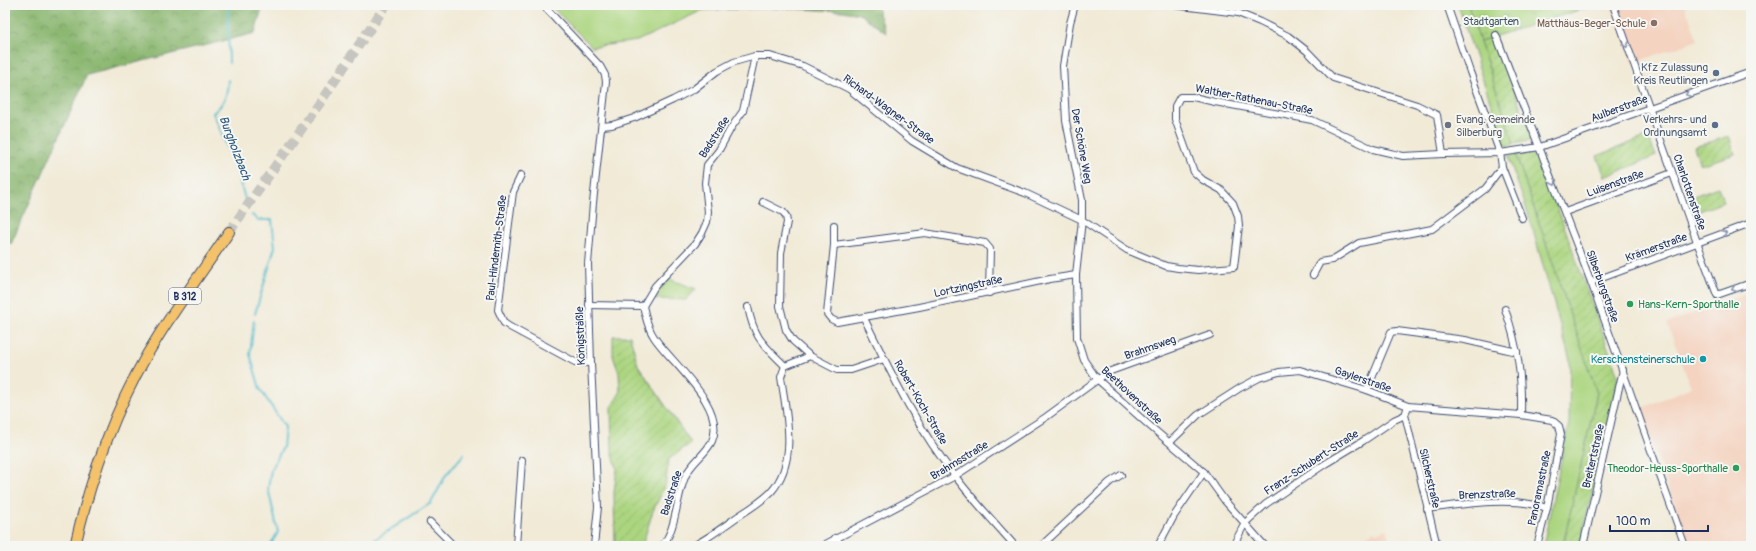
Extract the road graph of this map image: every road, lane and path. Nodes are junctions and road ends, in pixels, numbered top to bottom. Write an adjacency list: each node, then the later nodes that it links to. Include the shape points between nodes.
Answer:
1 (543, 5): 12 (street, Königsträßle, via 603,70 606,82)
2 (1075, 5): 22 (street, Der Schöne Weg, via 1063,66 1066,121 1082,200)
3 (1174, 5): 15 (street, via 1238,13 1260,22 1288,36 1333,78 1417,105 1437,115)
4 (1447, 5): 14 (street)
5 (1613, 5): 11 (street, Charlottenstraße, one-way to 11)
6 (1749, 5): 7 (street)
7 (1751, 10)
8 (1496, 35): 13 (street, Silberburgstraße)
9 (755, 56): 12 (street, Richard-Wagner-Straße, via 734,62 717,71 694,89 634,118); 22 (street, Richard-Wagner-Straße, via 770,56 821,74 849,89 912,141 957,168 1025,193); 35 (street, Badstraße, via 743,111 719,150 707,164 707,222 695,244 655,286)
10 (1751, 72): 11 (street, Aulberstraße, one-way to 11)
11 (1649, 108): 13 (street, Aulberstraße); 17 (street, Charlottenstraße)
12 (602, 126): 34 (street, Königsträßle, via 588,264)
13 (1540, 147): 14 (street, Walther-Rathenau-Straße); 20 (street, Silberburgstraße, one-way to 20)
14 (1500, 153): 15 (street, Walther-Rathenau-Straße); 16 (street)
15 (1443, 154): 28 (street, Walther-Rathenau-Straße, via 1403,156 1373,149 1312,120 1193,96 1180,97 1175,106 1175,119 1194,172 1220,190 1233,203 1238,216 1235,265)
16 (1502, 167): 21 (street); 30 (street, via 1485,188 1432,229 1359,243 1332,260 1320,262)
17 (1672, 173): 20 (street, Luisenstraße); 26 (street, Charlottenstraße)
18 (521, 175): 43 (street, Paul-Hindemith-Straße, via 513,192 498,310 504,323 516,331 575,362)
19 (763, 202): 41 (street, via 786,216 781,253 780,306 786,330 793,341)
20 (1565, 212): 31 (street, Silberburgstraße)
21 (1522, 218)
22 (1082, 220): 28 (street, Richard-Wagner-Straße, via 1127,250 1166,266 1198,270); 29 (street, Beethovenstraße)
23 (1751, 223): 26 (street, Krämerstraße, one-way to 23)
24 (834, 225): 27 (street)
25 (230, 232): 62 (main road, B 312, via 159,335 131,385 103,450)
26 (1697, 242): 31 (street, Krämerstraße); 32 (street, Charlottenstraße, one-way to 26, via 1717,295)
27 (834, 245): 33 (street, via 925,233 985,243 990,249); 38 (street, Lortzingstraße, via 827,314 838,322)
28 (1230, 269)
29 (1076, 275): 33 (street, Lortzingstraße); 46 (street, Beethovenstraße, via 1077,338 1084,360)
30 (1313, 275)
31 (1591, 282): 45 (street, Silberburgstraße)
32 (1751, 283)
33 (989, 293): 38 (street, Lortzingstraße)
34 (589, 305): 35 (street); 43 (street, Königsträßle)
35 (643, 306): 66 (street, Badstraße, via 647,324 654,337 707,405 714,422 711,442 686,474 670,531)
36 (748, 307): 44 (street, via 755,332)
37 (1505, 309): 40 (street, via 1515,337)
38 (864, 318): 42 (street, Robert-Koch-Straße)
39 (1210, 335): 46 (street, Brahmsweg, via 1108,372)
40 (1517, 352): 47 (street, via 1465,340 1391,332); 50 (street, via 1522,385)
41 (810, 356): 42 (street, via 837,370 851,370); 44 (street)
42 (884, 359): 56 (street, Robert-Koch-Straße, via 908,405)
43 (591, 363): 65 (street, Königsträßle, via 598,507)
44 (785, 366): 67 (street, via 781,377 788,444 786,460 777,483 771,492 757,503)
45 (1623, 370): 77 (street, Breitertstraße); 78 (street, Silberburgstraße)
46 (1097, 379): 52 (street, Beethovenstraße); 56 (street, Brahmsstraße, via 1046,417)
47 (1367, 390): 48 (street, Gaylerstraße); 52 (street, Gaylerstraße, via 1300,370 1279,372 1240,388 1198,415)
48 (1408, 406): 49 (street); 50 (street, Gaylerstraße)
49 (1405, 415): 58 (street, Silcherstraße); 60 (street, Franz-Schubert-Straße, via 1325,464 1266,504)
50 (1521, 415): 51 (street, Gaylerstraße, via 1552,420 1559,426)
51 (1561, 434): 57 (street, Panoramastraße)
52 (1170, 442): 54 (street, Beethovenstraße)
53 (522, 460): 64 (street)
54 (1204, 472): 60 (street, Beethovenstraße); 72 (street, via 1174,516)
55 (1121, 475): 71 (street, via 1110,482)
56 (955, 476): 61 (street, Brahmsstraße); 70 (street, Robert-Koch-Straße)
57 (1547, 508): 58 (street, Brenzstraße, via 1525,502 1462,504); 76 (street, Panoramastraße)
58 (1427, 509): 75 (street, Silcherstraße)
59 (430, 522): 63 (street)
60 (1245, 523): 73 (street, Franz-Schubert-Straße); 74 (street, Beethovenstraße)
61 (835, 538): 68 (street, Brahmsstraße); 69 (street)
62 (75, 546)
63 (454, 546)
64 (516, 546)
65 (594, 546)
66 (662, 546)
67 (693, 546)
68 (822, 546)
69 (842, 546)
70 (1015, 546)
71 (1041, 546)
72 (1158, 546)
73 (1233, 546)
74 (1265, 546)
75 (1437, 546)
76 (1537, 546)
77 (1583, 546)
78 (1685, 546)

